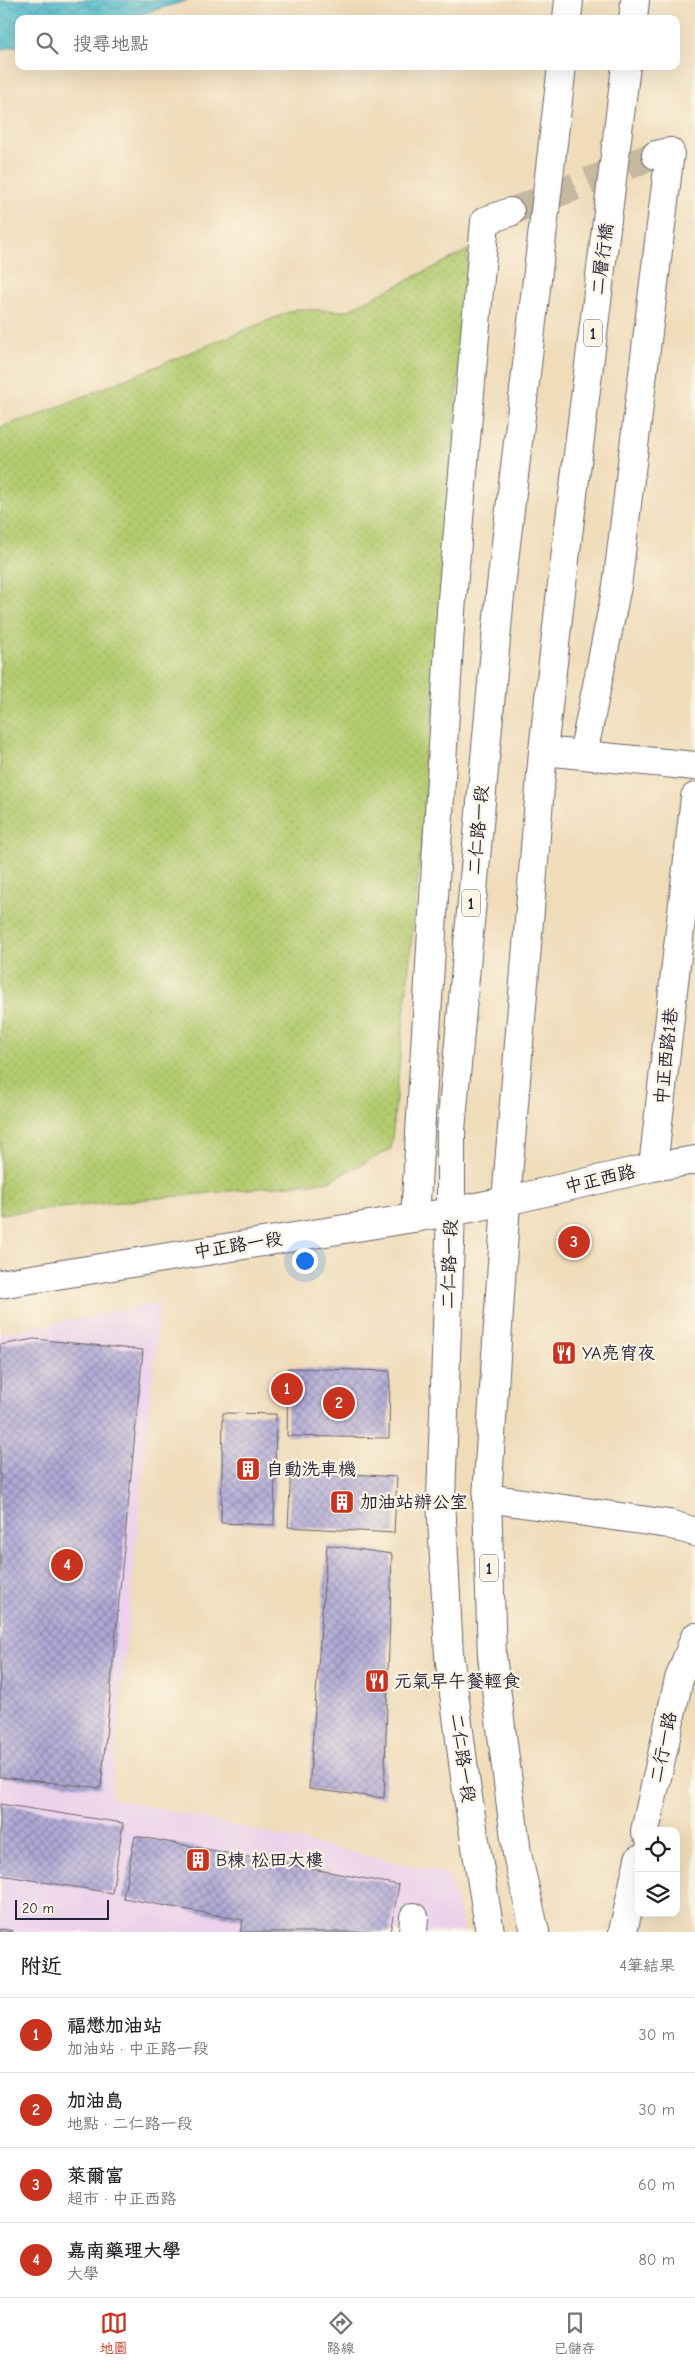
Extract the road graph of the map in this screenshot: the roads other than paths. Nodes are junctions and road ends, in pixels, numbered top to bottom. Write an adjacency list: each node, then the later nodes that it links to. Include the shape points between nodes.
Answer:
1 (569, 0): 3 (main road)
2 (635, 0): 4 (main road)
3 (567, 15)
4 (633, 15)
5 (562, 70): 16 (main road, 二仁路一段 / 1, bridge, via 500,595 451,1130)
6 (626, 70): 9 (main road, 二層行橋 / 1, bridge)
7 (656, 155): 10 (main road, via 670,152 617,586)
8 (510, 212): 17 (main road, via 485,222 450,611)
9 (543, 750): 10 (main road); 15 (main road, 1)
10 (583, 755): 11 (main road)
11 (695, 766)
12 (695, 797): 14 (main road, 中正西路1巷)
13 (695, 1160): 14 (main road, 中正西路)
14 (653, 1167): 15 (main road, 中正西路)
15 (506, 1201): 16 (main road, 中正路一段); 19 (main road, 1)
16 (451, 1212): 17 (main road, 中正路一段); 24 (main road, 二仁路一段 / 1, via 441,1499 449,1655)
17 (415, 1218): 18 (main road, 中正路一段)
18 (0, 1284)
19 (487, 1498): 20 (main road, via 669,1524); 25 (main road, 1, via 492,1656 517,1854)
20 (695, 1532)
21 (695, 1637): 22 (main road, 二行一路, via 678,1679)
22 (646, 1827)
23 (636, 1872): 26 (main road)
24 (490, 1932)
25 (535, 1932)
26 (623, 1932)

